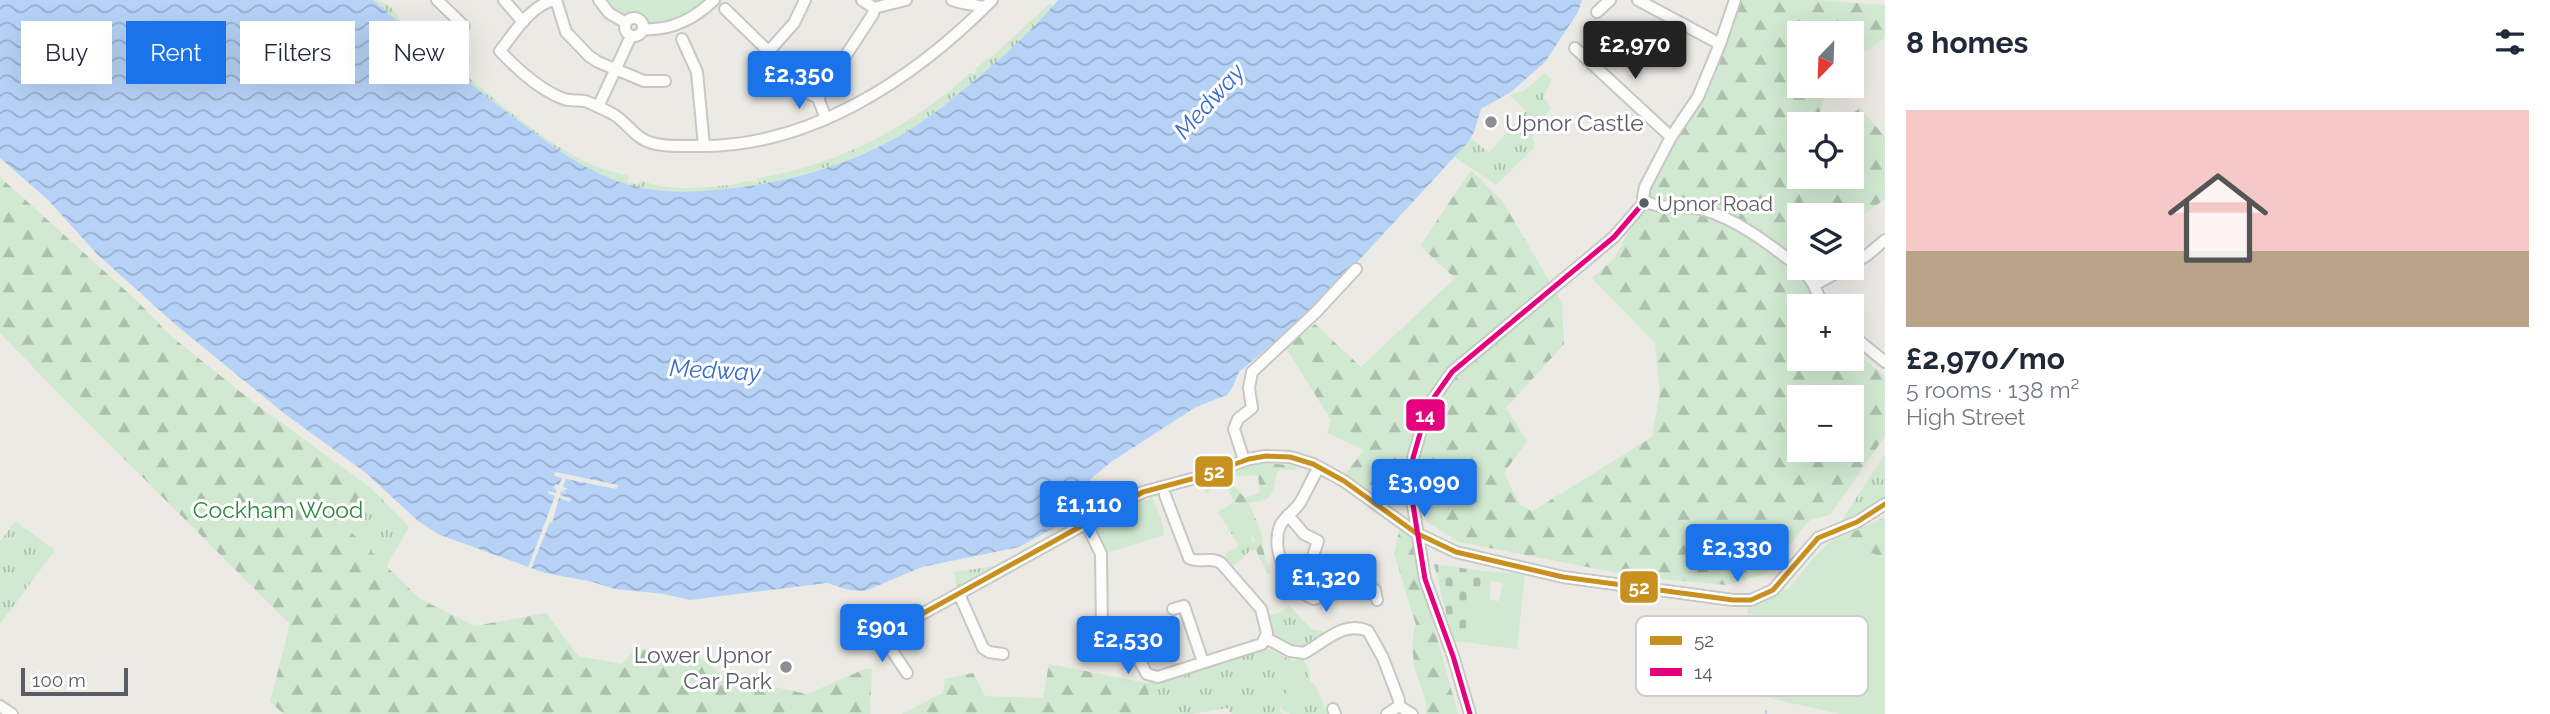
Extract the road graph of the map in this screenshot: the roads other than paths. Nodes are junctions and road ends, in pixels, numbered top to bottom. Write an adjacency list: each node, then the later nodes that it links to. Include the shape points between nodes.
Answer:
1 (438, 0): 17 (street)
2 (504, 0): 18 (street)
3 (555, 0): 18 (street, via 544,3); 26 (street, via 566,32 589,56)
4 (599, 0): 19 (street)
5 (714, 0): 20 (street, via 677,25)
6 (805, 0): 25 (street, via 795,22)
7 (862, 0): 14 (street)
8 (906, 0): 14 (street)
9 (952, 0): 13 (street)
10 (1610, 0): 16 (street)
11 (1637, 0): 23 (street)
12 (1735, 0): 23 (street)
13 (988, 4): 30 (street, via 917,66)
14 (874, 8): 28 (street)
15 (725, 9): 25 (street)
16 (1597, 12)
17 (459, 21)
18 (523, 22): 29 (street, via 500,51 538,85 565,100)
19 (626, 23): 20 (street, via 638,19); 21 (street)
20 (644, 29): 21 (street, via 639,36)
21 (631, 36): 26 (street)
22 (682, 38): 32 (street, via 697,72)
23 (1720, 44): 31 (street, via 1698,97)
24 (1575, 48): 31 (street)
25 (769, 51): 28 (street)
26 (615, 70): 27 (street, via 644,81); 29 (street)
27 (665, 80)
28 (818, 98): 30 (street)
29 (598, 107): 32 (street, via 616,114 647,142)
30 (827, 119): 32 (street, via 736,146)
31 (1671, 137): 33 (street, via 1645,187)
32 (704, 146)
33 (1645, 201): 36 (street, via 1706,210); 48 (street, via 1615,237 1452,372 1427,406 1413,457)
34 (1885, 240): 35 (street)
35 (1864, 257)
36 (1787, 259)
37 (1356, 269): 44 (street, via 1252,372 1252,408 1234,428)
38 (1812, 280): 40 (street)
39 (1822, 280): 40 (street)
40 (1815, 284): 41 (street)
41 (1819, 294)
42 (1864, 345): 43 (street)
43 (1885, 362)
44 (1244, 460): 45 (street, via 1286,457); 51 (street, via 1143,492)
45 (1319, 467): 49 (street, via 1300,504); 50 (street)
46 (1165, 495): 58 (street, via 1173,531 1189,558 1214,559 1231,573 1261,609)
47 (1885, 504): 52 (street, via 1818,538 1773,590 1751,600 1555,575 1456,552)
48 (1413, 506): 50 (street); 52 (street)
49 (1288, 515): 53 (street, via 1304,534 1318,541); 54 (street, via 1279,533 1282,561 1301,592 1321,599 1341,592)
50 (1393, 517): 52 (street)
51 (1087, 525): 55 (street); 61 (street, via 1100,552 1102,630 1109,644 1135,653 1142,669 1152,676)
52 (1418, 534): 68 (street, via 1425,579)
53 (1314, 553)
54 (1375, 590)
55 (959, 594): 57 (street); 60 (street, via 983,649)
56 (1173, 609): 61 (street, via 1184,606)
57 (882, 636): 59 (street); 62 (street)
58 (1266, 638): 61 (street, via 1256,647); 64 (street, via 1304,653 1335,633 1355,628 1368,631 1383,658)
59 (869, 639)
60 (1003, 654)
61 (1203, 662)
62 (908, 674)
63 (0, 706): 65 (street)
64 (1399, 706): 66 (street); 67 (street)
65 (12, 714)
66 (1387, 714)
67 (1412, 714)
68 (1469, 714)

